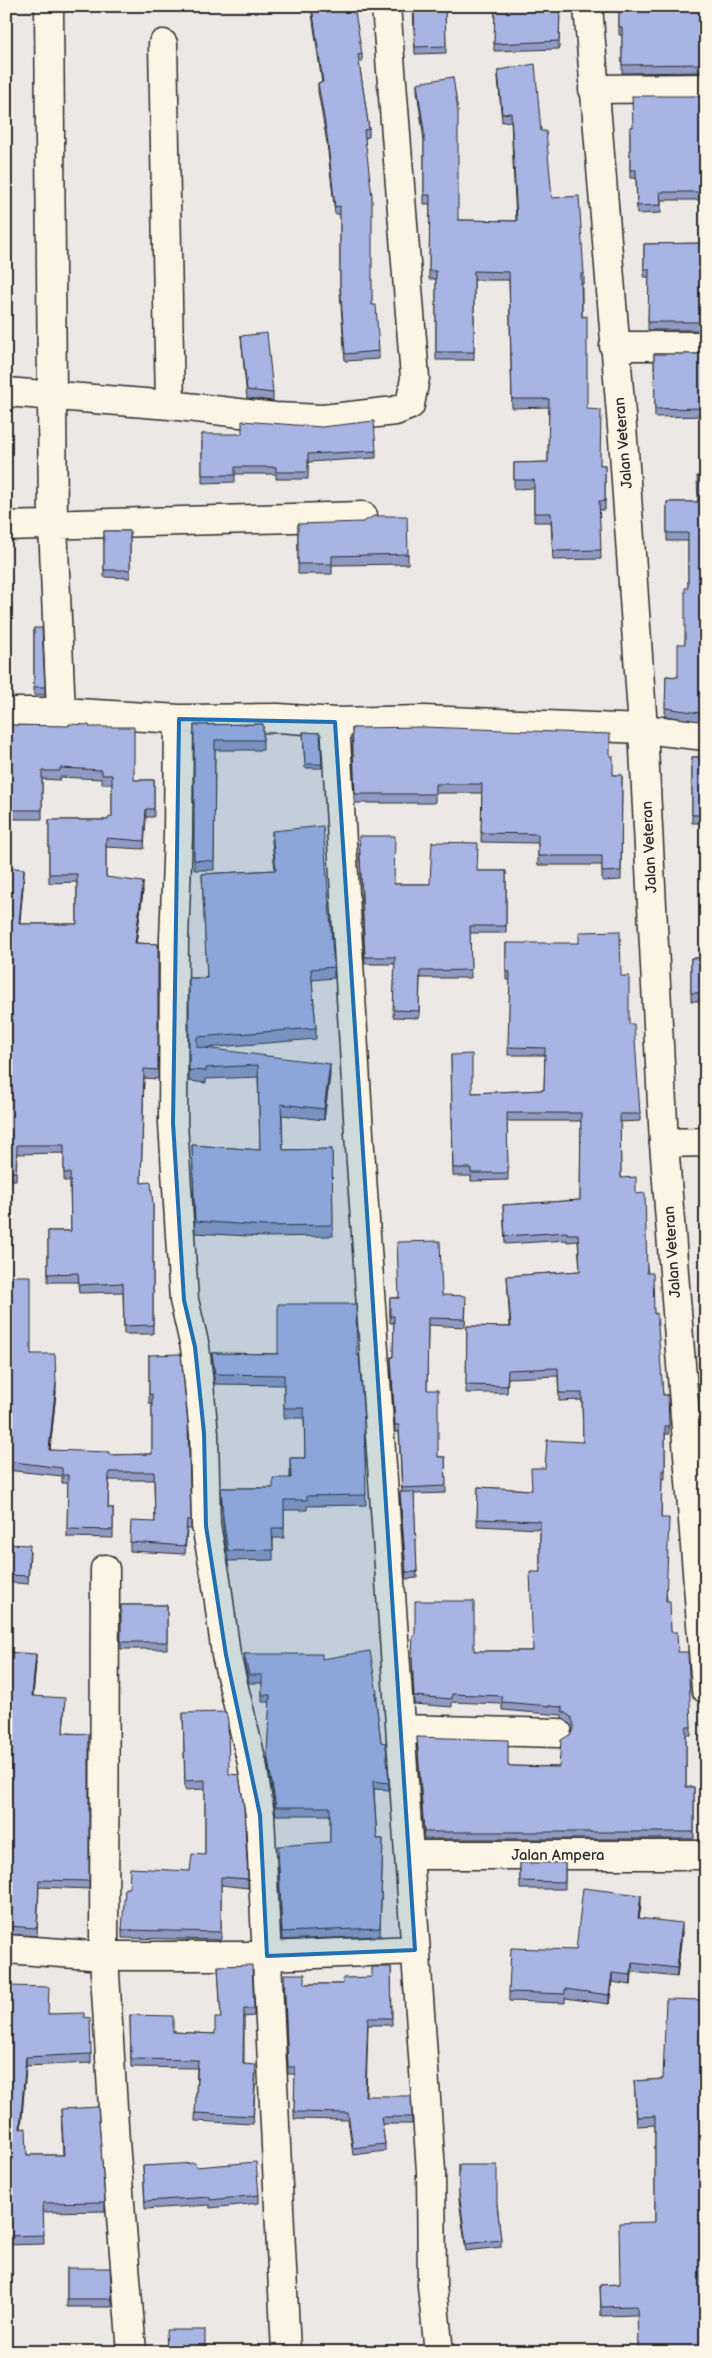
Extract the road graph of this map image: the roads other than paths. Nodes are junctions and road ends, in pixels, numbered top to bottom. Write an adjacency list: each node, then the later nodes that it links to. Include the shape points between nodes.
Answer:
1 (49, 6): 10 (street)
2 (386, 6): 11 (street, via 415,378 410,405 395,411 323,418 275,417)
3 (588, 6): 6 (street, Jalan Veteran)
4 (163, 44): 11 (street)
5 (706, 88): 6 (street)
6 (593, 89): 7 (street, Jalan Veteran)
7 (614, 346): 8 (street); 19 (street, Jalan Veteran)
8 (706, 346)
9 (6, 392): 10 (street)
10 (52, 395): 11 (street); 13 (street)
11 (170, 405)
12 (363, 516): 13 (street)
13 (53, 525): 14 (street); 16 (street)
14 (6, 526)
15 (6, 712): 16 (street)
16 (61, 712): 17 (street)
17 (179, 719): 18 (street, via 278,718); 33 (street, via 172,1123 184,1300 195,1347 204,1433 206,1526 226,1655 252,1763 260,1815)
18 (336, 722): 19 (street, via 424,720); 26 (street, via 359,1134)
19 (643, 728): 20 (street); 22 (street, Jalan Veteran)
20 (706, 736)
21 (706, 1142): 22 (street)
22 (664, 1144): 23 (street, Jalan Veteran)
23 (701, 1560): 25 (street, Jalan Veteran)
24 (105, 1569): 32 (street)
25 (706, 1688)
26 (402, 1729): 27 (street); 28 (street)
27 (558, 1733)
28 (411, 1855): 29 (street, Jalan Ampera); 31 (street)
29 (706, 1856)
30 (6, 1948): 32 (street)
31 (415, 1950): 33 (street); 36 (street, via 432,2171 432,2286)
32 (104, 1956): 33 (street); 34 (street)
33 (267, 1956): 35 (street)
34 (132, 2352)
35 (286, 2352)
36 (439, 2352)

